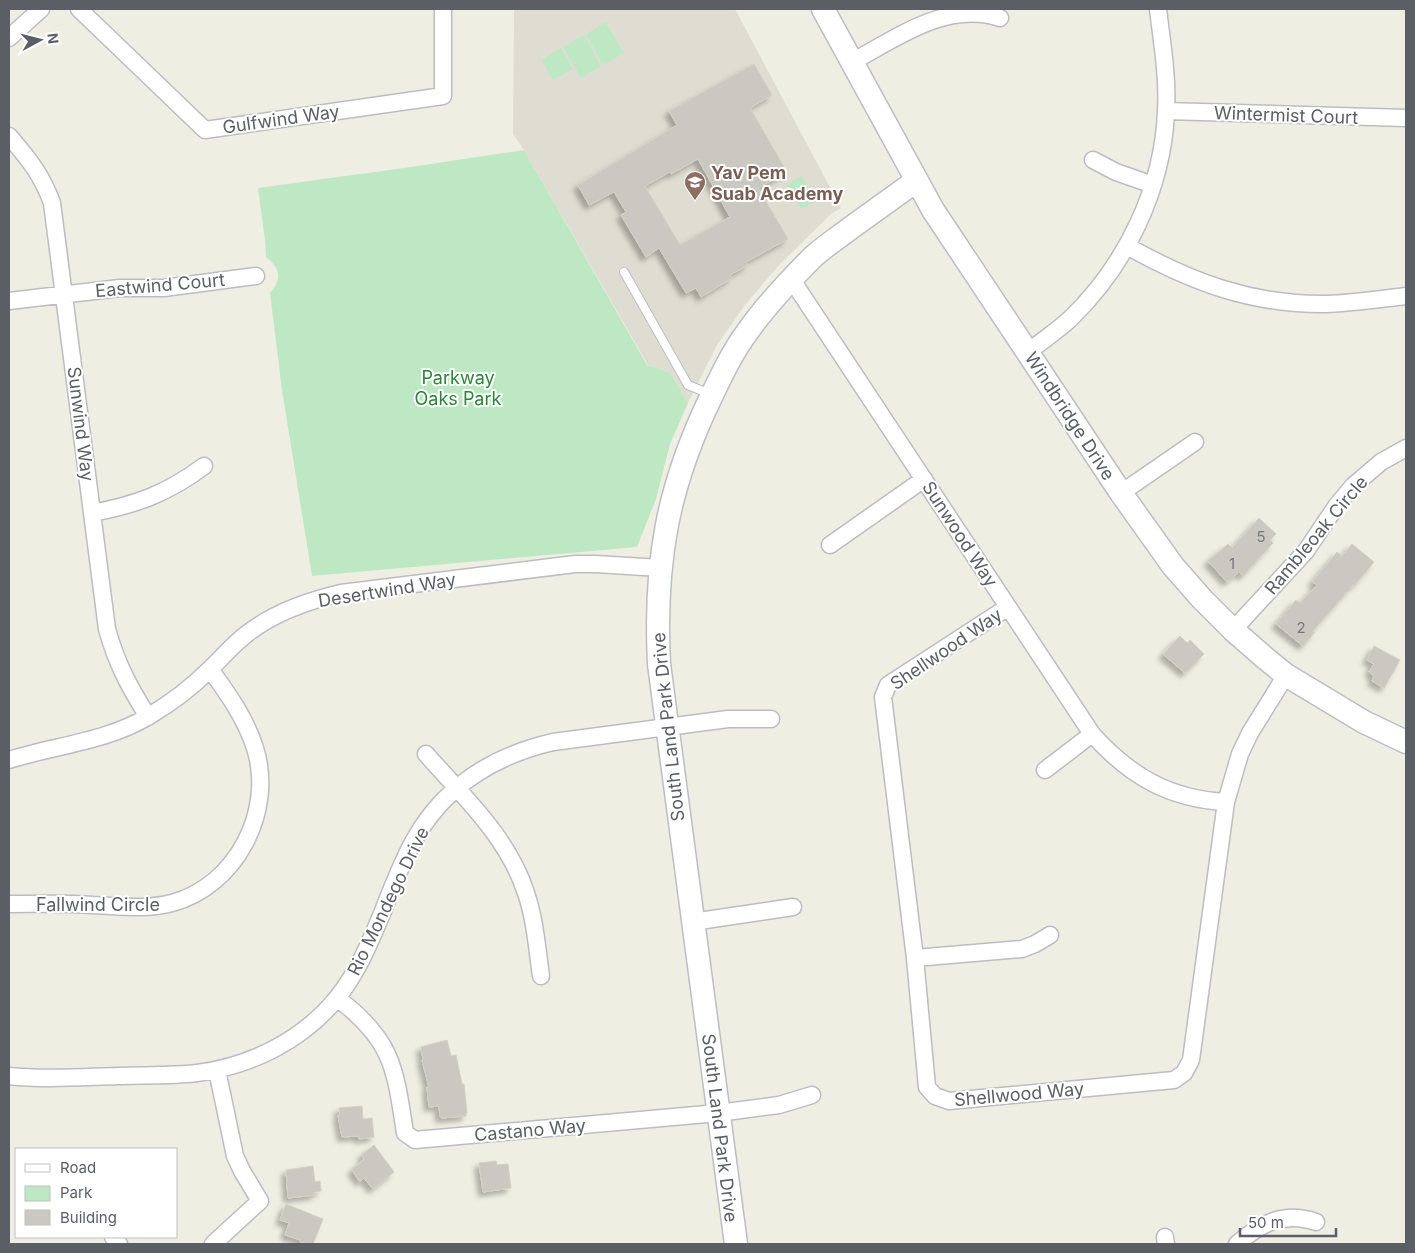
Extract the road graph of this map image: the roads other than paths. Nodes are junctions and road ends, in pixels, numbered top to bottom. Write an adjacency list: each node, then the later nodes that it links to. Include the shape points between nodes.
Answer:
1 (42, 9): 7 (street)
2 (79, 9): 3 (street, Gulfwind Way, via 205,130 443,96)
3 (443, 9)
4 (823, 9): 8 (street, Windbridge Drive)
5 (1158, 9): 9 (street, via 1166,74)
6 (1000, 18): 8 (street, via 976,12 939,18)
7 (9, 38)
8 (852, 62): 13 (street, Windbridge Drive)
9 (1166, 111): 10 (street, Wintermist Court); 14 (street, via 1163,144)
10 (1406, 118)
11 (9, 136): 19 (street, Sunwind Way, via 46,184 52,203)
12 (1093, 160): 14 (street)
13 (916, 180): 18 (street, South Land Park Drive, via 814,256); 22 (street, Windbridge Drive)
14 (1153, 185): 15 (street)
15 (1127, 246): 20 (street, via 1162,266 1209,285 1270,300 1326,304); 22 (street, via 1091,297 1069,320)
16 (624, 272): 23 (lane, via 688,385)
17 (256, 276): 19 (street, Eastwind Court, via 164,288 120,288)
18 (792, 280): 23 (street, South Land Park Drive, via 747,332); 27 (street, Sunwood Way)
19 (64, 294): 21 (street, Eastwind Court); 29 (street, Sunwind Way)
20 (1406, 296)
21 (9, 301)
22 (1028, 352): 28 (street, Windbridge Drive)
23 (712, 394): 31 (street, South Land Park Drive, via 682,464 664,537)
24 (1195, 442): 28 (street)
25 (1406, 448): 33 (street, Rambleoak Circle, via 1381,462 1353,486 1306,551)
26 (204, 466): 29 (street, via 147,500)
27 (924, 479): 30 (street); 32 (street, Sunwood Way)
28 (1121, 493): 33 (street, Windbridge Drive, via 1173,566)
29 (92, 513): 36 (street, Sunwind Way, via 107,629 123,676)
30 (830, 545)
31 (660, 568): 34 (street, Desertwind Way, via 575,564 341,593 298,605 267,620 228,650); 38 (street, South Land Park Drive, via 657,621)
32 (1008, 607): 39 (street, Sunwood Way); 50 (street, Shellwood Way, via 888,685 883,697)
33 (1233, 630): 35 (street, Windbridge Drive)
34 (210, 670): 36 (street, Desertwind Way, via 172,702); 46 (street, Fallwind Circle, via 248,728 259,765 260,792 256,818 229,866 208,886 192,895 151,907)
35 (1286, 674): 40 (street, Windbridge Drive, via 1364,722); 45 (street, Shellwood Way, via 1240,754)
36 (148, 717): 42 (street, Desertwind Way, via 94,740)
37 (771, 719): 38 (street, Rio Mondego Drive, via 728,719)
38 (667, 727): 44 (street, Rio Mondego Drive, via 529,748 484,768); 48 (street, South Land Park Drive)
39 (1092, 734): 43 (street); 45 (street, Sunwood Way, via 1124,766 1163,789 1204,801)
40 (1406, 742)
41 (426, 754): 44 (street)
42 (9, 760)
43 (1045, 770)
44 (457, 789): 51 (street, via 492,829 517,869 533,917); 52 (street, Rio Mondego Drive, via 427,820 414,841 364,955)
45 (1226, 802): 50 (street, Shellwood Way, via 1190,1060 1184,1073 1174,1080 949,1101 935,1096 927,1086)
46 (9, 904)
47 (793, 907): 48 (street)
48 (692, 922): 56 (street, South Land Park Drive)
49 (1050, 935): 50 (street, via 1022,948)
50 (915, 958)
51 (541, 976)
52 (336, 998): 53 (street, Rio Mondego Drive, via 315,1020 273,1050); 56 (street, Castano Way, via 362,1018 385,1048 398,1085 405,1133 415,1140)
53 (217, 1070): 54 (street, Rio Mondego Drive, via 46,1078); 58 (street, via 235,1156 260,1201)
54 (9, 1076)
55 (812, 1095): 56 (street, Castano Way, via 779,1105)
56 (718, 1113): 59 (street, South Land Park Drive)
57 (1316, 1222): 60 (street, via 1297,1217 1284,1218 1257,1229)
58 (212, 1244)
59 (736, 1244)
60 (1238, 1244)

